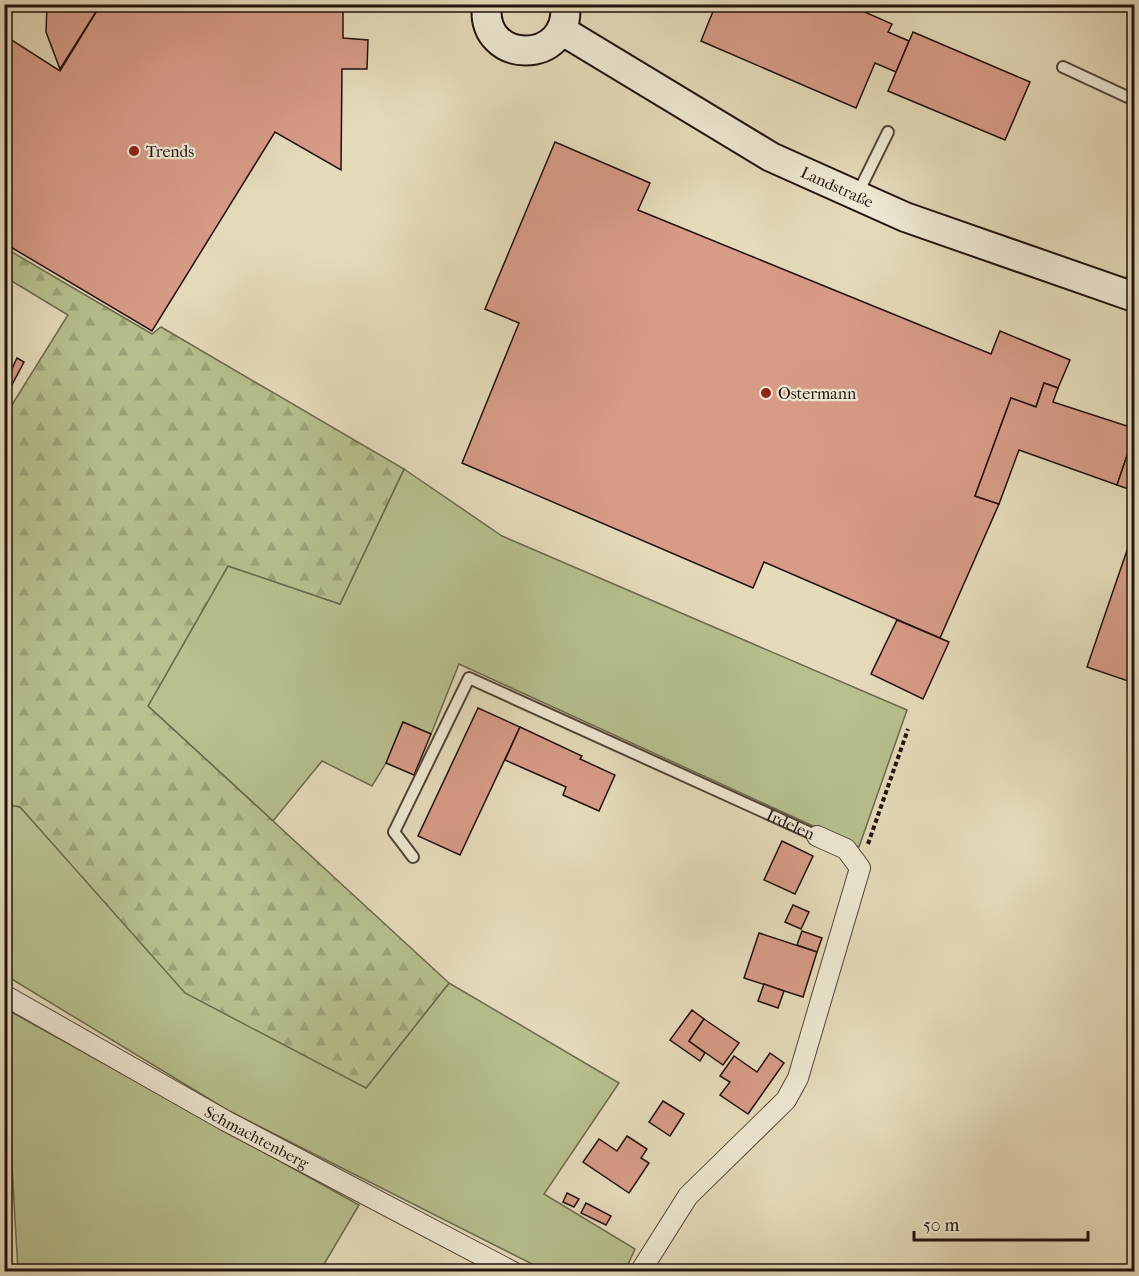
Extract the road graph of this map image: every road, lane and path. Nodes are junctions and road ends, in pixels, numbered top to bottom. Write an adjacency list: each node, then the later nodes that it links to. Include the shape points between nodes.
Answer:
1 (487, 4): 2 (main road, via 489,26 495,38 518,51 543,48 554,40)
2 (563, 17): 6 (main road, Landstraße, via 771,157)
3 (1063, 67): 4 (lane)
4 (1134, 100)
5 (888, 132): 6 (lane)
6 (856, 195): 7 (main road, Landstraße, via 905,217)
7 (1132, 288)
8 (908, 729): 11 (path)
9 (817, 836): 10 (lane, Irdelen, via 469,678 394,832); 11 (street, Irdelen, via 846,849)
10 (413, 857)
11 (861, 868): 14 (street, via 798,1078 790,1093 688,1196)
12 (4, 995): 13 (street, Schmachtenberg, via 226,1121)
13 (513, 1272)
14 (640, 1272)

